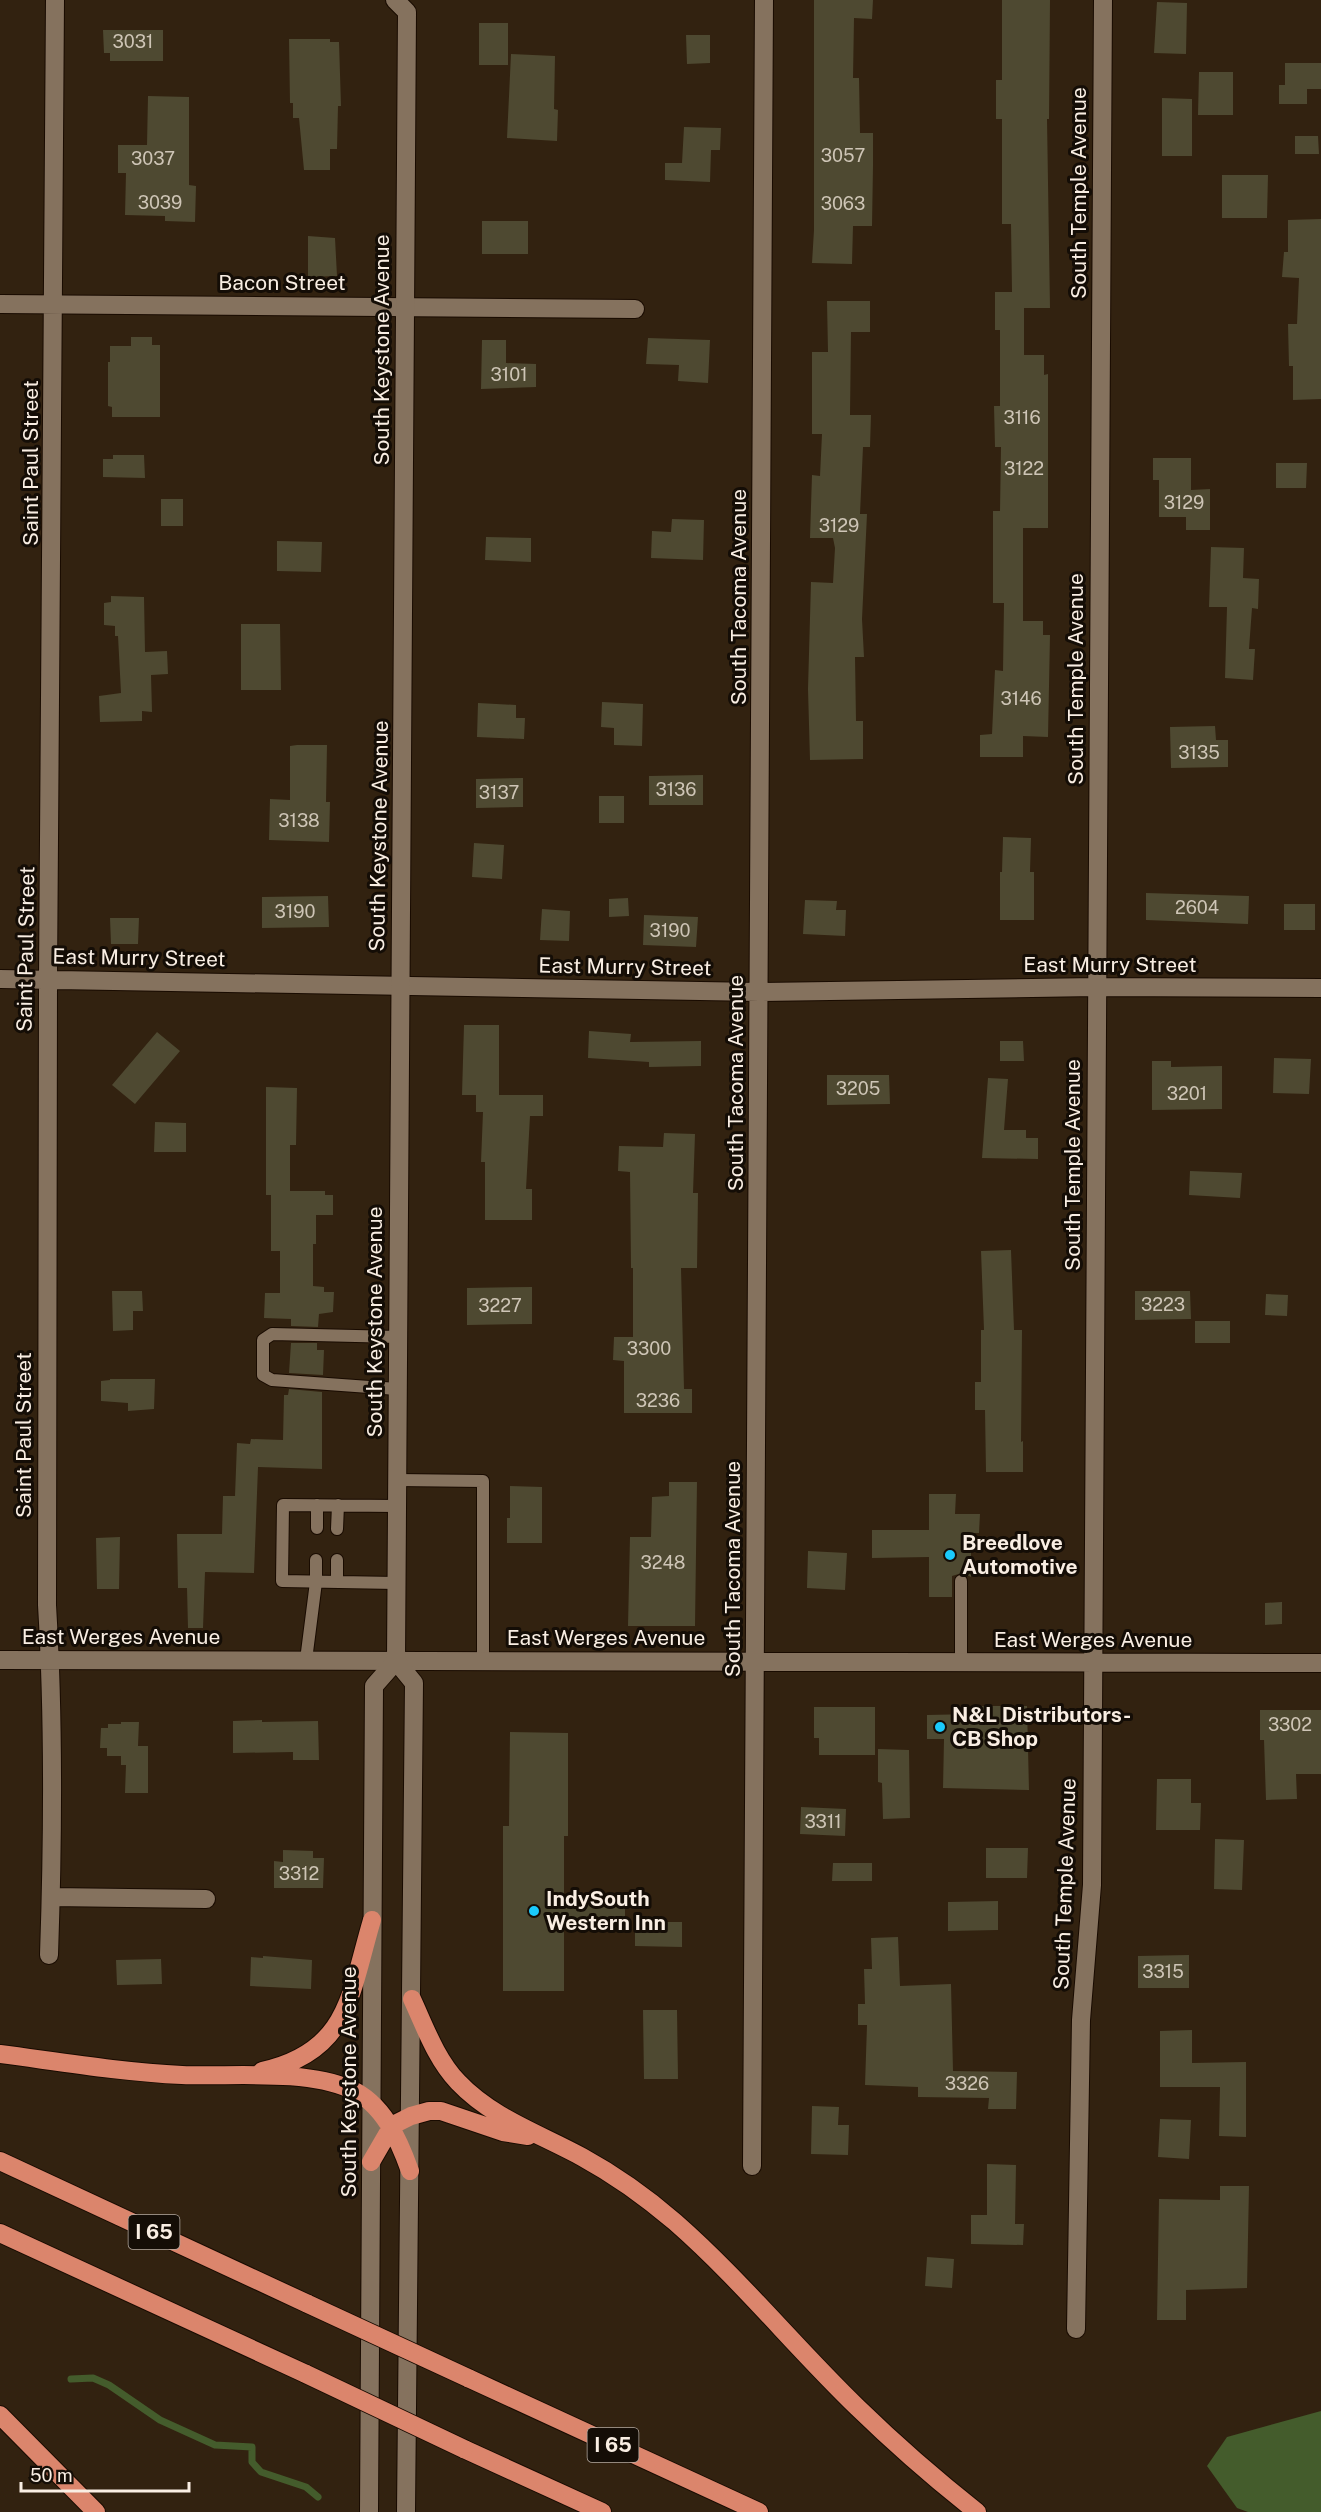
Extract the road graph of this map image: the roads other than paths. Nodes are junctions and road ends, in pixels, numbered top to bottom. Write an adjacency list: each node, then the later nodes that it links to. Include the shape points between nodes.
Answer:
1 (55, 0): 5 (street, Saint Paul Street)
2 (764, 0): 14 (street, South Tacoma Avenue)
3 (1103, 0): 12 (street, South Temple Avenue)
4 (407, 4): 7 (street, South Keystone Avenue)
5 (55, 303): 6 (street, Bacon Street); 7 (street, Bacon Street); 10 (street, Saint Paul Street)
6 (0, 304)
7 (405, 306): 8 (street, Bacon Street); 11 (street, South Keystone Avenue)
8 (635, 309)
9 (0, 979): 10 (street, East Murry Street)
10 (48, 979): 11 (street, East Murry Street); 30 (street, Saint Paul Street)
11 (400, 987): 14 (street, East Murry Street); 15 (street, South Keystone Avenue)
12 (1096, 987): 13 (street, East Murry Street); 14 (street, East Murry Street); 36 (street, South Temple Avenue)
13 (1321, 988)
14 (759, 992): 32 (street, South Tacoma Avenue)
15 (398, 1336): 16 (street, South Keystone Avenue); 16 (lane, via 272,1334 263,1340 262,1346 263,1375 272,1380)
16 (398, 1389): 17 (street, South Keystone Avenue)
17 (397, 1480): 20 (street, South Keystone Avenue); 34 (lane, via 483,1480)
18 (317, 1505): 19 (lane); 21 (lane); 26 (lane, via 283,1505 282,1581)
19 (338, 1505): 20 (lane); 22 (lane)
20 (397, 1506): 28 (street, South Keystone Avenue)
21 (317, 1528)
22 (337, 1529)
23 (316, 1560): 26 (lane)
24 (337, 1560): 27 (lane)
25 (961, 1581): 35 (lane)
26 (316, 1582): 27 (lane); 31 (lane)
27 (336, 1582): 28 (lane)
28 (396, 1583): 33 (street, South Keystone Avenue)
29 (0, 1660): 30 (street, East Werges Avenue)
30 (50, 1660): 31 (street, East Werges Avenue); 38 (street, Saint Paul Street)
31 (306, 1660): 33 (street, East Werges Avenue)
32 (755, 1660): 34 (street, East Werges Avenue); 35 (street, East Werges Avenue); 51 (street, South Tacoma Avenue)
33 (396, 1661): 34 (street, East Werges Avenue); 40 (street, South Keystone Avenue, via 374,1686); 42 (street, via 414,1683)
34 (483, 1661)
35 (961, 1662): 36 (street, East Werges Avenue)
36 (1093, 1663): 37 (street, East Werges Avenue); 54 (street, South Temple Avenue, via 1092,1885 1081,2020)
37 (1321, 1663)
38 (51, 1898): 39 (street); 41 (street, Saint Paul Street)
39 (206, 1899)
40 (372, 1920): 44 (highway, via 335,2029 298,2060); 45 (street, South Keystone Avenue)
41 (49, 1955)
42 (412, 1999): 46 (street); 48 (highway, via 435,2048 458,2082 505,2118)
43 (0, 2054): 44 (highway, via 116,2070)
44 (240, 2075): 45 (highway, via 327,2082 350,2088)
45 (372, 2105): 47 (highway); 50 (street, South Keystone Avenue)
46 (411, 2116): 47 (highway); 48 (highway, via 441,2111 503,2132); 52 (street)
47 (392, 2128): 50 (highway); 52 (highway)
48 (545, 2139): 61 (highway, via 608,2172 666,2214 857,2408)
49 (0, 2161): 60 (highway, I 65, bridge)
50 (371, 2162): 57 (street, South Keystone Avenue)
51 (752, 2166)
52 (410, 2171): 58 (street)
53 (0, 2233): 59 (highway, bridge)
54 (1076, 2329)
55 (0, 2415): 56 (highway)
56 (96, 2512)
57 (369, 2512)
58 (406, 2512)
59 (602, 2512)
60 (759, 2512)
61 (977, 2512)

